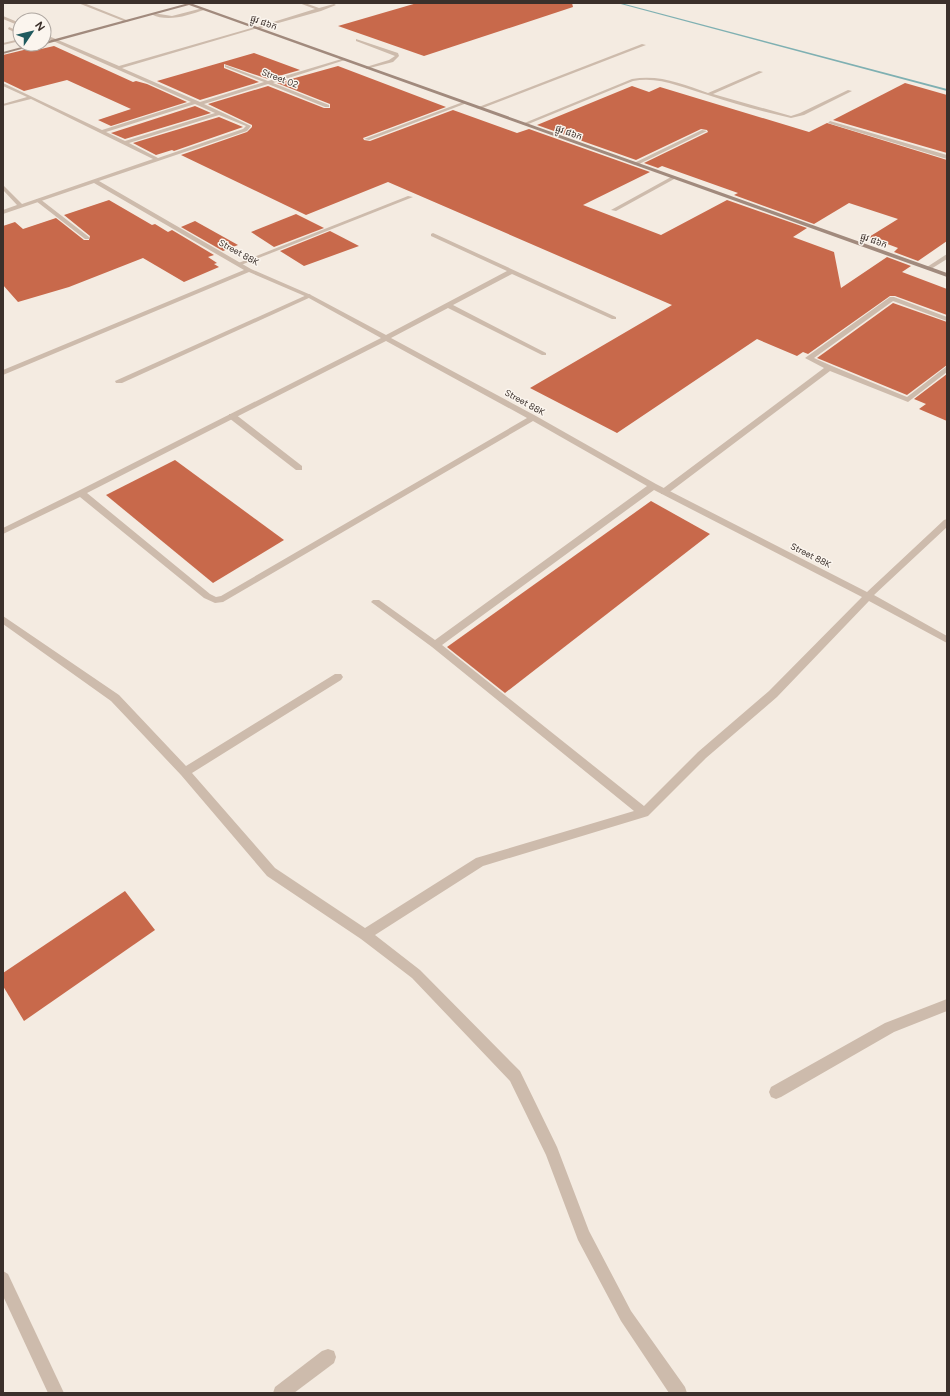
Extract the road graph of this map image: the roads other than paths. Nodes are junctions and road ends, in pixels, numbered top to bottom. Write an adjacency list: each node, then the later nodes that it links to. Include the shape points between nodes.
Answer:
1 (80, 3): 8 (street)
2 (190, 3): 5 (street, ផ្លូវ ៨៦ក); 7 (street)
3 (301, 3): 6 (street)
4 (334, 5): 6 (street)
5 (203, 9): 7 (street, via 171,18); 10 (street, ផ្លូវ ៨៦ក)
6 (320, 10): 10 (street)
7 (153, 14): 8 (street)
8 (127, 21): 12 (street)
9 (9, 28): 11 (street)
10 (256, 28): 15 (street, ផ្លូវ ៨៦ក); 17 (street)
11 (12, 30)
12 (54, 40): 17 (street)
13 (357, 40): 18 (street, via 397,56)
14 (644, 45): 29 (street)
15 (343, 59): 18 (street, ផ្លូវ ៨៦ក); 20 (street)
16 (227, 66): 20 (street, Street 02)
17 (118, 68): 25 (street)
18 (368, 68): 26 (street, ផ្លូវ ៨៦ក)
19 (761, 72): 23 (street)
20 (269, 83): 25 (street); 28 (street, Street 02)
21 (3, 84): 24 (street)
22 (850, 91): 23 (street, via 802,114 791,116)
23 (709, 94): 32 (street, via 660,78 643,77)
24 (30, 98): 27 (street); 34 (street)
25 (197, 103): 30 (street); 34 (street)
26 (464, 103): 29 (street, ផ្លូវ ៨៦ក); 35 (street)
27 (3, 105)
28 (327, 106)
29 (478, 108): 32 (street, ផ្លូវ ៨៦ក)
30 (219, 113): 36 (street); 38 (street, via 249,126 246,130)
31 (830, 122): 37 (street)
32 (524, 124): 39 (street, ផ្លូវ ៨៦ក)
33 (704, 131): 39 (street)
34 (101, 132): 36 (street)
35 (367, 139)
36 (125, 143): 38 (street)
37 (947, 157)
38 (157, 159): 41 (street)
39 (635, 164): 40 (street, ផ្លូវ ៨៦ក)
40 (673, 178): 46 (street); 52 (street, ផ្លូវ ៨៦ក)
41 (95, 181): 44 (street); 51 (street, Street 88K)
42 (3, 187): 45 (street)
43 (410, 197): 51 (street)
44 (38, 200): 45 (street); 49 (street)
45 (21, 206): 47 (street)
46 (614, 210)
47 (3, 212)
48 (433, 234): 54 (street)
49 (87, 238)
50 (947, 256): 52 (street)
51 (239, 264): 53 (street, Street 88K)
52 (929, 268): 55 (street, ផ្លូវ ៨៦ក)
53 (249, 270): 56 (street, Street 88K); 64 (street)
54 (512, 271): 57 (street); 58 (street)
55 (947, 275)
56 (309, 296): 60 (street, Street 88K); 65 (street)
57 (448, 305): 60 (street); 61 (street)
58 (614, 318)
59 (947, 318): 62 (street, via 890,299 809,358)
60 (385, 338): 66 (street); 67 (street, Street 88K)
61 (544, 354)
62 (829, 368): 63 (street, via 908,400); 70 (street)
63 (947, 368)
64 (3, 373)
65 (118, 381)
66 (232, 416): 68 (street); 71 (street)
67 (533, 418): 69 (street, Street 88K); 71 (street, via 223,599 215,600 207,596)
68 (299, 468)
69 (653, 486): 70 (street, Street 88K); 78 (street)
70 (664, 492): 74 (street, Street 88K)
71 (82, 493): 73 (street)
72 (945, 528): 74 (street)
73 (3, 532)
74 (868, 596): 77 (street, Street 88K); 81 (street, via 773,694 702,755)
75 (376, 602): 78 (street)
76 (3, 619): 80 (street, via 115,698)
77 (947, 640)
78 (435, 645): 81 (street)
79 (338, 677): 80 (street)
80 (185, 772): 82 (street, via 271,872)
81 (644, 813): 82 (street, via 480,862)
82 (365, 935): 89 (street, via 416,974 515,1076 552,1152 583,1235 626,1316)
83 (947, 1005): 84 (street, via 890,1027)
84 (776, 1092)
85 (3, 1279): 87 (street)
86 (328, 1357): 88 (street)
87 (56, 1393)
88 (281, 1393)
89 (679, 1393)

